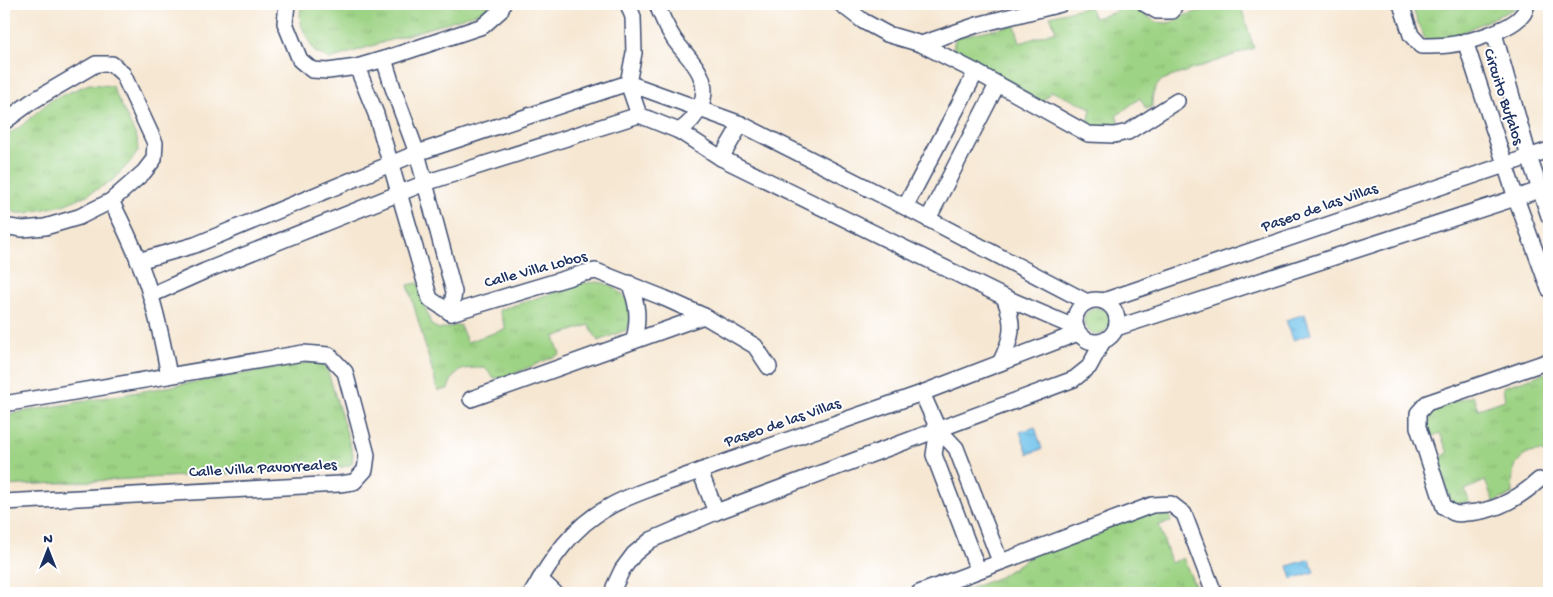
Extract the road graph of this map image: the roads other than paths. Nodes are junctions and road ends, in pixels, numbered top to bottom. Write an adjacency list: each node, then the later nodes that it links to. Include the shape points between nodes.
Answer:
1 (287, 4): 15 (street, via 285,22 300,60 312,70)
2 (503, 4): 14 (street, via 483,26)
3 (628, 4): 17 (street, via 633,17 634,54)
4 (657, 4): 23 (street, via 674,39 700,74 703,96)
5 (841, 4): 13 (street, via 887,34)
6 (1060, 4): 13 (street, via 977,25)
7 (1145, 4): 8 (street, via 1157,11 1172,10)
8 (1176, 4)
9 (1401, 4): 12 (street, via 1411,34 1420,46)
10 (1528, 4): 11 (street, via 1522,15)
11 (1494, 33): 12 (street); 18 (street, Circuito Bufalos)
12 (1465, 42): 20 (street, Circuito Bufalos)
13 (921, 44): 16 (street)
14 (384, 60): 15 (street); 22 (street)
15 (357, 67): 24 (street)
16 (976, 72): 19 (street); 28 (street)
17 (628, 83): 23 (street); 25 (street); 32 (street)
18 (1508, 84): 20 (street); 33 (street, Circuito Bufalos)
19 (997, 85): 21 (street, via 1088,134 1128,132); 30 (street)
20 (1483, 94): 36 (street, Circuito Bufalos)
21 (1177, 101)
22 (399, 105): 24 (street); 32 (street)
23 (700, 108): 27 (street); 29 (street, via 689,124)
24 (376, 114): 35 (street)
25 (639, 115): 29 (street); 37 (street)
26 (4, 122): 41 (street, via 31,102 96,64 112,64 124,74 155,143 154,158 144,172)
27 (741, 124): 34 (street); 42 (street)
28 (946, 129): 30 (street); 42 (street)
29 (679, 131): 34 (street)
30 (968, 141): 44 (street)
31 (1549, 150): 33 (street, Paseo de las Villas)
32 (418, 152): 35 (street); 37 (street)
33 (1529, 157): 36 (street, Paseo de las Villas); 38 (street, Circuito Bufalos)
34 (721, 158): 54 (street)
35 (389, 163): 39 (street); 46 (street)
36 (1506, 164): 40 (street, Circuito Bufalos); 55 (street, Paseo de las Villas)
37 (425, 183): 39 (street); 47 (street)
38 (1544, 189): 40 (street); 43 (street, Circuito Bufalos)
39 (399, 193): 49 (street); 50 (street)
40 (1516, 198): 52 (street, Circuito Bufalos); 59 (street)
41 (111, 201): 45 (street, via 79,217 45,227 23,229); 48 (street)
42 (905, 207): 44 (street)
43 (1549, 216)
44 (928, 219): 56 (street)
45 (4, 225)
46 (195, 245): 48 (street); 50 (street)
47 (444, 255): 49 (street); 57 (street, via 454,292)
48 (138, 261): 53 (street)
49 (418, 262): 57 (street, via 430,299)
50 (205, 270): 53 (street)
51 (629, 283): 57 (street, Calle Villa Lobos, via 596,271); 58 (street, Calle Villa Lobos); 61 (street, via 638,311)
52 (1549, 289)
53 (151, 295): 66 (street)
54 (1004, 297): 60 (street); 64 (street, via 1010,313 1011,330 1008,347)
55 (1103, 301): 56 (street); 59 (street, via 1115,312)
56 (1087, 302): 60 (street, via 1075,316)
57 (451, 312)
58 (704, 316): 61 (street); 65 (street, Calle Villa Lobos, via 755,346)
59 (1116, 328): 62 (street)
60 (1077, 330): 62 (street, via 1089,341); 64 (street, Paseo de las Villas)
61 (634, 340): 68 (street)
62 (1103, 341): 70 (street, via 1089,367 1074,379)
63 (1549, 361): 72 (street, via 1426,403 1418,413 1418,427 1444,506 1455,514 1474,513 1510,502)
64 (1000, 363): 67 (street, Paseo de las Villas)
65 (769, 367)
66 (169, 376): 69 (street, Calle Villa Pavorreales); 74 (street, Calle Villa Pavorreales, via 303,353 329,355 345,372 367,455 365,470 354,482 338,484)
67 (922, 393): 70 (street); 71 (street, Paseo de las Villas)
68 (470, 399)
69 (4, 404)
70 (938, 429): 73 (street, via 956,448); 75 (street, via 934,455); 76 (street)
71 (700, 471): 76 (street); 79 (street, Paseo de las Villas, via 605,508 577,530 554,556)
72 (1539, 480)
73 (975, 497): 75 (street); 77 (street)
74 (4, 502)
75 (954, 506): 78 (street)
76 (716, 512): 82 (street, via 651,540 622,570)
77 (1000, 562): 78 (street); 84 (street, via 1152,505 1171,504 1184,514)
78 (978, 570): 83 (street)
79 (540, 579): 80 (street, Paseo de las Villas); 81 (street)
80 (532, 593)
81 (555, 593)
82 (613, 593)
83 (918, 593)
84 (1214, 593)

